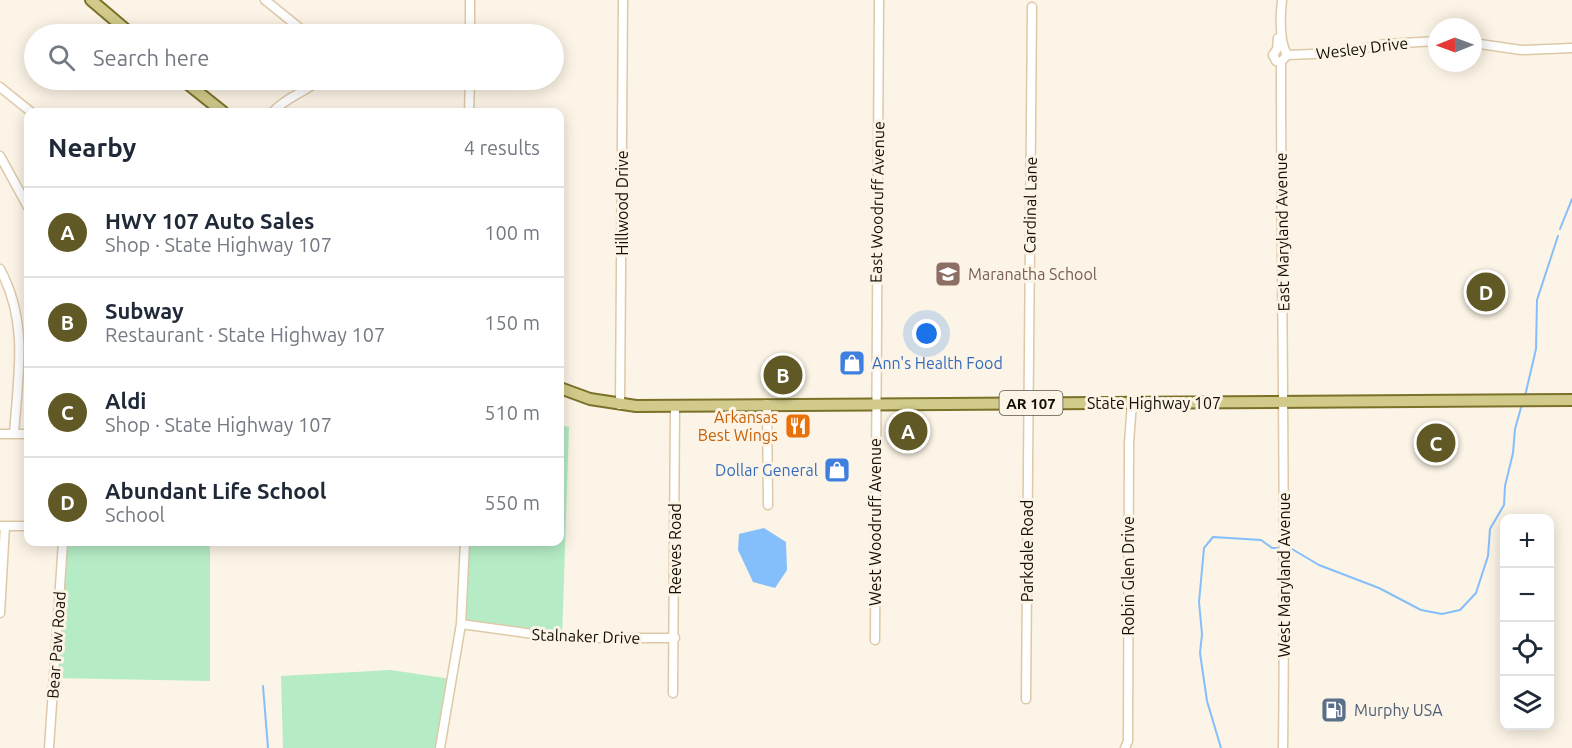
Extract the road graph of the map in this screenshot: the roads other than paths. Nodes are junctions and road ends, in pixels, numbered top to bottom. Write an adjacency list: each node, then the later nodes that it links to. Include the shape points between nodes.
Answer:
1 (91, 0): 8 (main road)
2 (265, 0): 9 (street)
3 (470, 0): 10 (street)
4 (623, 0): 33 (street, Hillwood Drive)
5 (879, 0): 29 (street, East Woodruff Avenue)
6 (1282, 0): 14 (street, East Maryland Avenue)
7 (1032, 7): 30 (street, Cardinal Lane)
8 (119, 24)
9 (295, 24)
10 (470, 24)
11 (1428, 41): 14 (street, Wesley Drive, via 1405,41 1338,54)
12 (1482, 45): 13 (street, via 1521,50)
13 (1572, 48)
14 (1282, 54): 28 (street, East Maryland Avenue)
15 (0, 87): 19 (street)
16 (196, 90): 20 (main road)
17 (306, 90): 21 (street)
18 (470, 90): 22 (street)
19 (26, 108)
20 (218, 108)
21 (277, 108)
22 (469, 108)
23 (0, 156): 24 (street)
24 (24, 200)
25 (0, 269): 36 (street, via 14,298 20,327)
26 (564, 389): 33 (main road, State Highway 107 / AR 107)
27 (1572, 400): 28 (main road, State Highway 107 / AR 107)
28 (1284, 402): 31 (main road, State Highway 107 / AR 107); 52 (street, West Maryland Avenue)
29 (875, 403): 30 (main road, State Highway 107 / AR 107); 32 (main road, State Highway 107 / AR 107); 46 (street, West Woodruff Avenue)
30 (1028, 403): 31 (main road, State Highway 107 / AR 107); 48 (street, Parkdale Road)
31 (1132, 403): 51 (street, Robin Glen Drive)
32 (767, 404): 34 (main road, State Highway 107 / AR 107); 38 (street)
33 (620, 405): 34 (main road, State Highway 107 / AR 107)
34 (675, 405): 45 (street, Reeves Road)
35 (0, 434): 36 (street)
36 (14, 434): 37 (street)
37 (24, 434)
38 (768, 505)
39 (3, 526): 40 (street); 43 (street)
40 (24, 526)
41 (63, 546): 49 (street, Bear Paw Road)
42 (465, 546): 44 (street)
43 (0, 613)
44 (461, 624): 45 (street, Stalnaker Drive, via 562,638); 50 (street)
45 (675, 638): 47 (street, Reeves Road)
46 (874, 640)
47 (673, 693)
48 (1026, 699)
49 (49, 748)
50 (440, 748)
51 (1125, 748)
52 (1283, 748)

